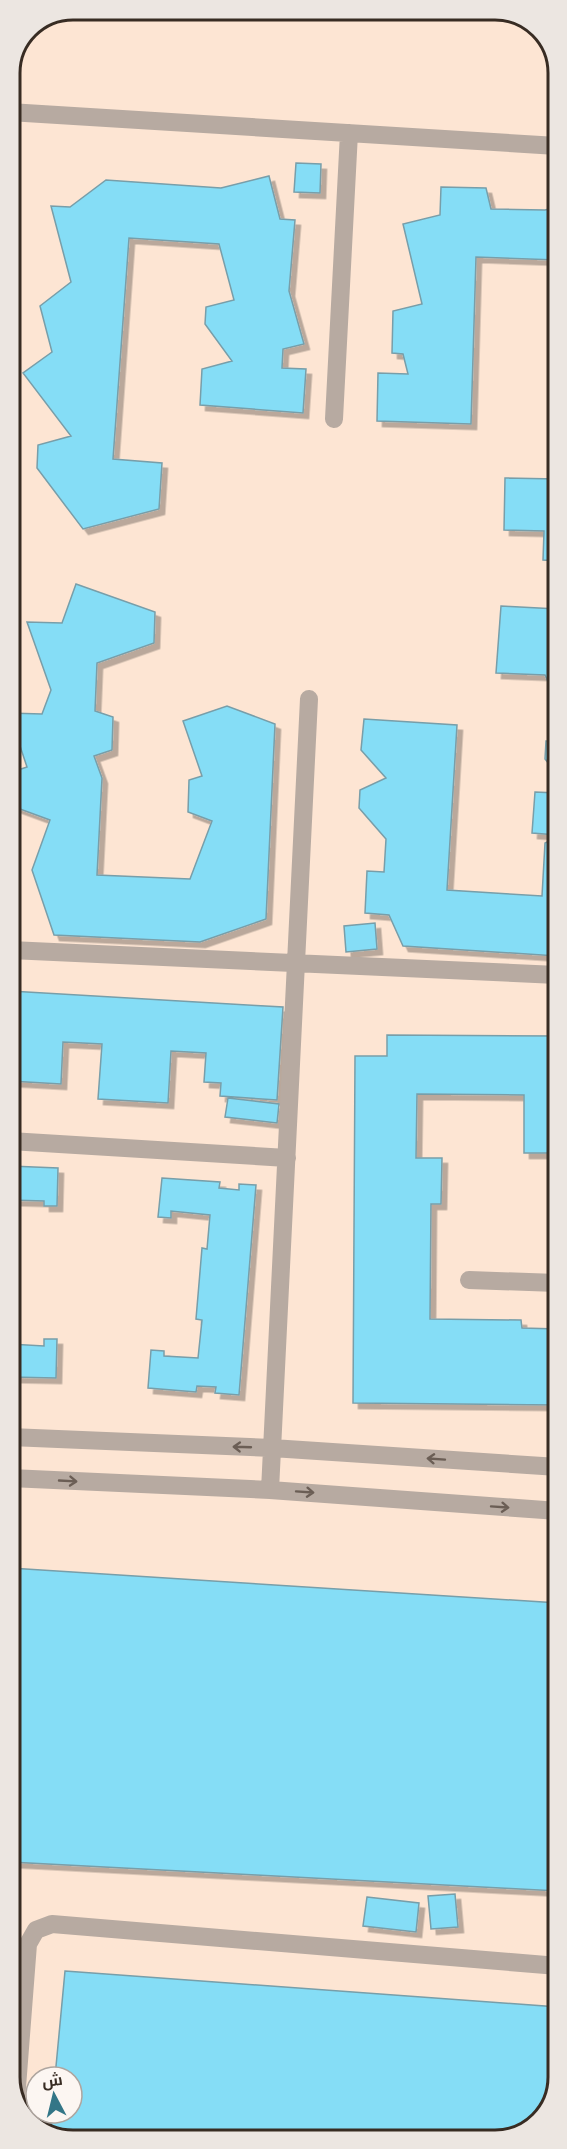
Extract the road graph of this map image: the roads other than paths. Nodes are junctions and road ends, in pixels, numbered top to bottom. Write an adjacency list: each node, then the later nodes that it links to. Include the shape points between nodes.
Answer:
1 (20, 113): 2 (street)
2 (349, 133): 3 (street); 4 (street)
3 (548, 145)
4 (334, 418)
5 (309, 699): 7 (street)
6 (20, 950): 7 (street)
7 (297, 963): 8 (street); 10 (street)
8 (548, 975)
9 (20, 1142): 10 (street)
10 (288, 1158): 14 (street)
11 (469, 1280): 12 (street)
12 (548, 1283)
13 (20, 1437): 14 (street, one-way to 13)
14 (272, 1448): 15 (street, one-way to 14); 17 (street)
15 (548, 1466)
16 (20, 1478): 17 (street, one-way to 17)
17 (270, 1490): 18 (street, one-way to 18)
18 (548, 1510)
19 (548, 1965): 20 (street, via 52,1924 36,1930 28,1944)
20 (20, 2048)

